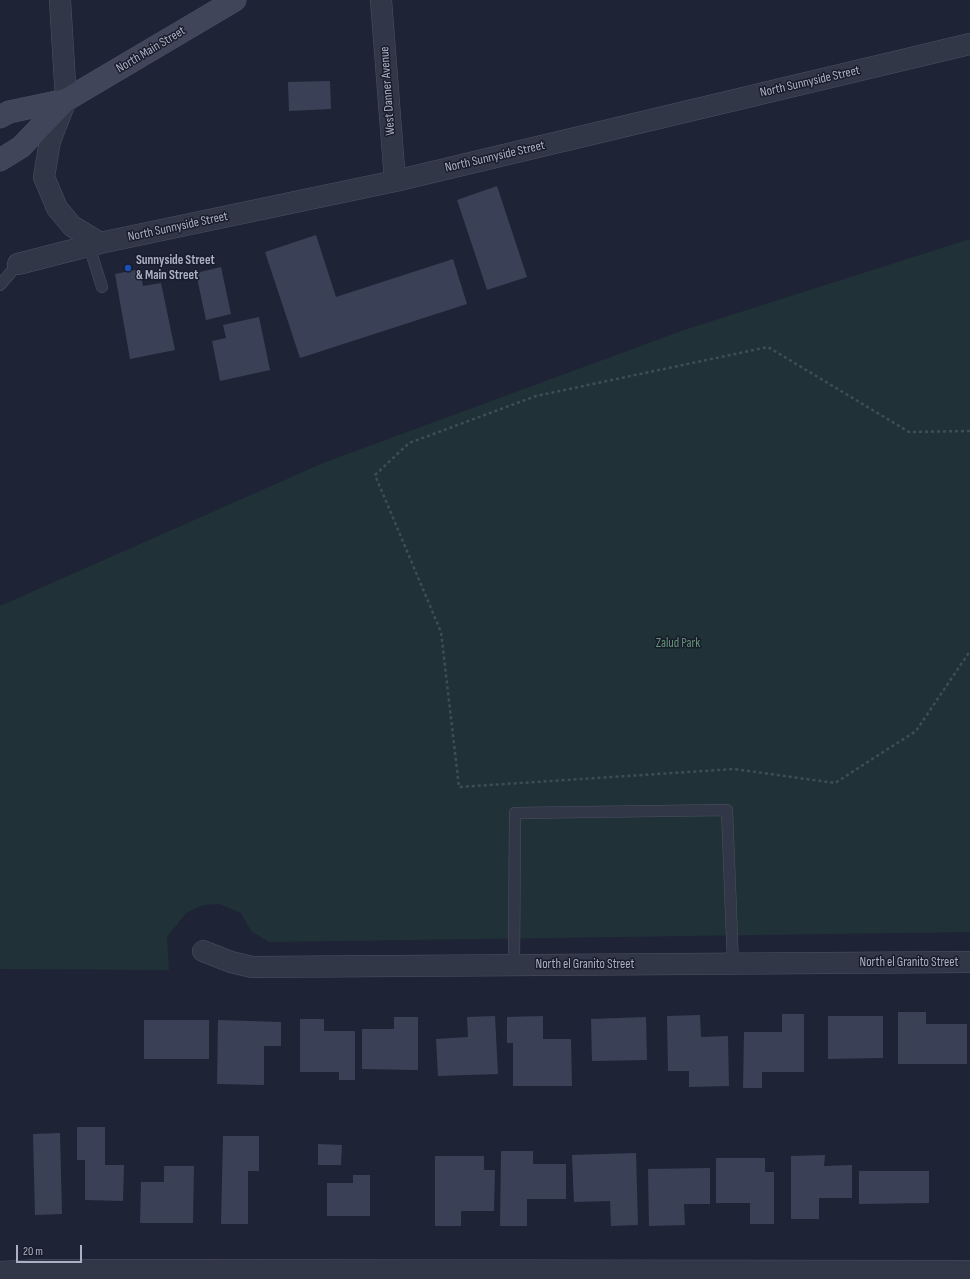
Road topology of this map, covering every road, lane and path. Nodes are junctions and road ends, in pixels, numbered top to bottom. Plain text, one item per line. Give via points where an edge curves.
1 (60, 0) edge
2 (235, 0) edge
3 (381, 0) edge
4 (970, 44) edge
5 (66, 100) junction
6 (0, 117) edge
7 (0, 160) edge
8 (395, 181) junction
9 (95, 245) junction
10 (18, 264) joint
11 (0, 284) edge
12 (102, 288) dead end
13 (970, 431) edge
14 (970, 651) edge
15 (203, 951) dead end
16 (970, 962) edge
17 (733, 964) junction
18 (514, 966) junction
19 (970, 1271) edge
20 (0, 1272) edge

1 - 5 street
2 - 5 main road, North Main Street
3 - 8 street, West Danner Avenue
4 - 8 street, North Sunnyside Street
5 - 6 main road, North Main Street via 9,112
5 - 7 main road, North Main Street via 21,147
5 - 9 street via 50,141 44,177 57,208 72,226
8 - 9 street, North Sunnyside Street
9 - 10 street, North Sunnyside Street
9 - 12 lane
10 - 11 lane
13 - 14 path via 909,432 768,347 536,396 409,443 375,475 441,632 459,787 734,769 835,784 916,731
15 - 18 street, North el Granito Street via 252,968
16 - 17 street, North el Granito Street
17 - 18 street, North el Granito Street
17 - 18 lane via 727,810 515,813
19 - 20 street

